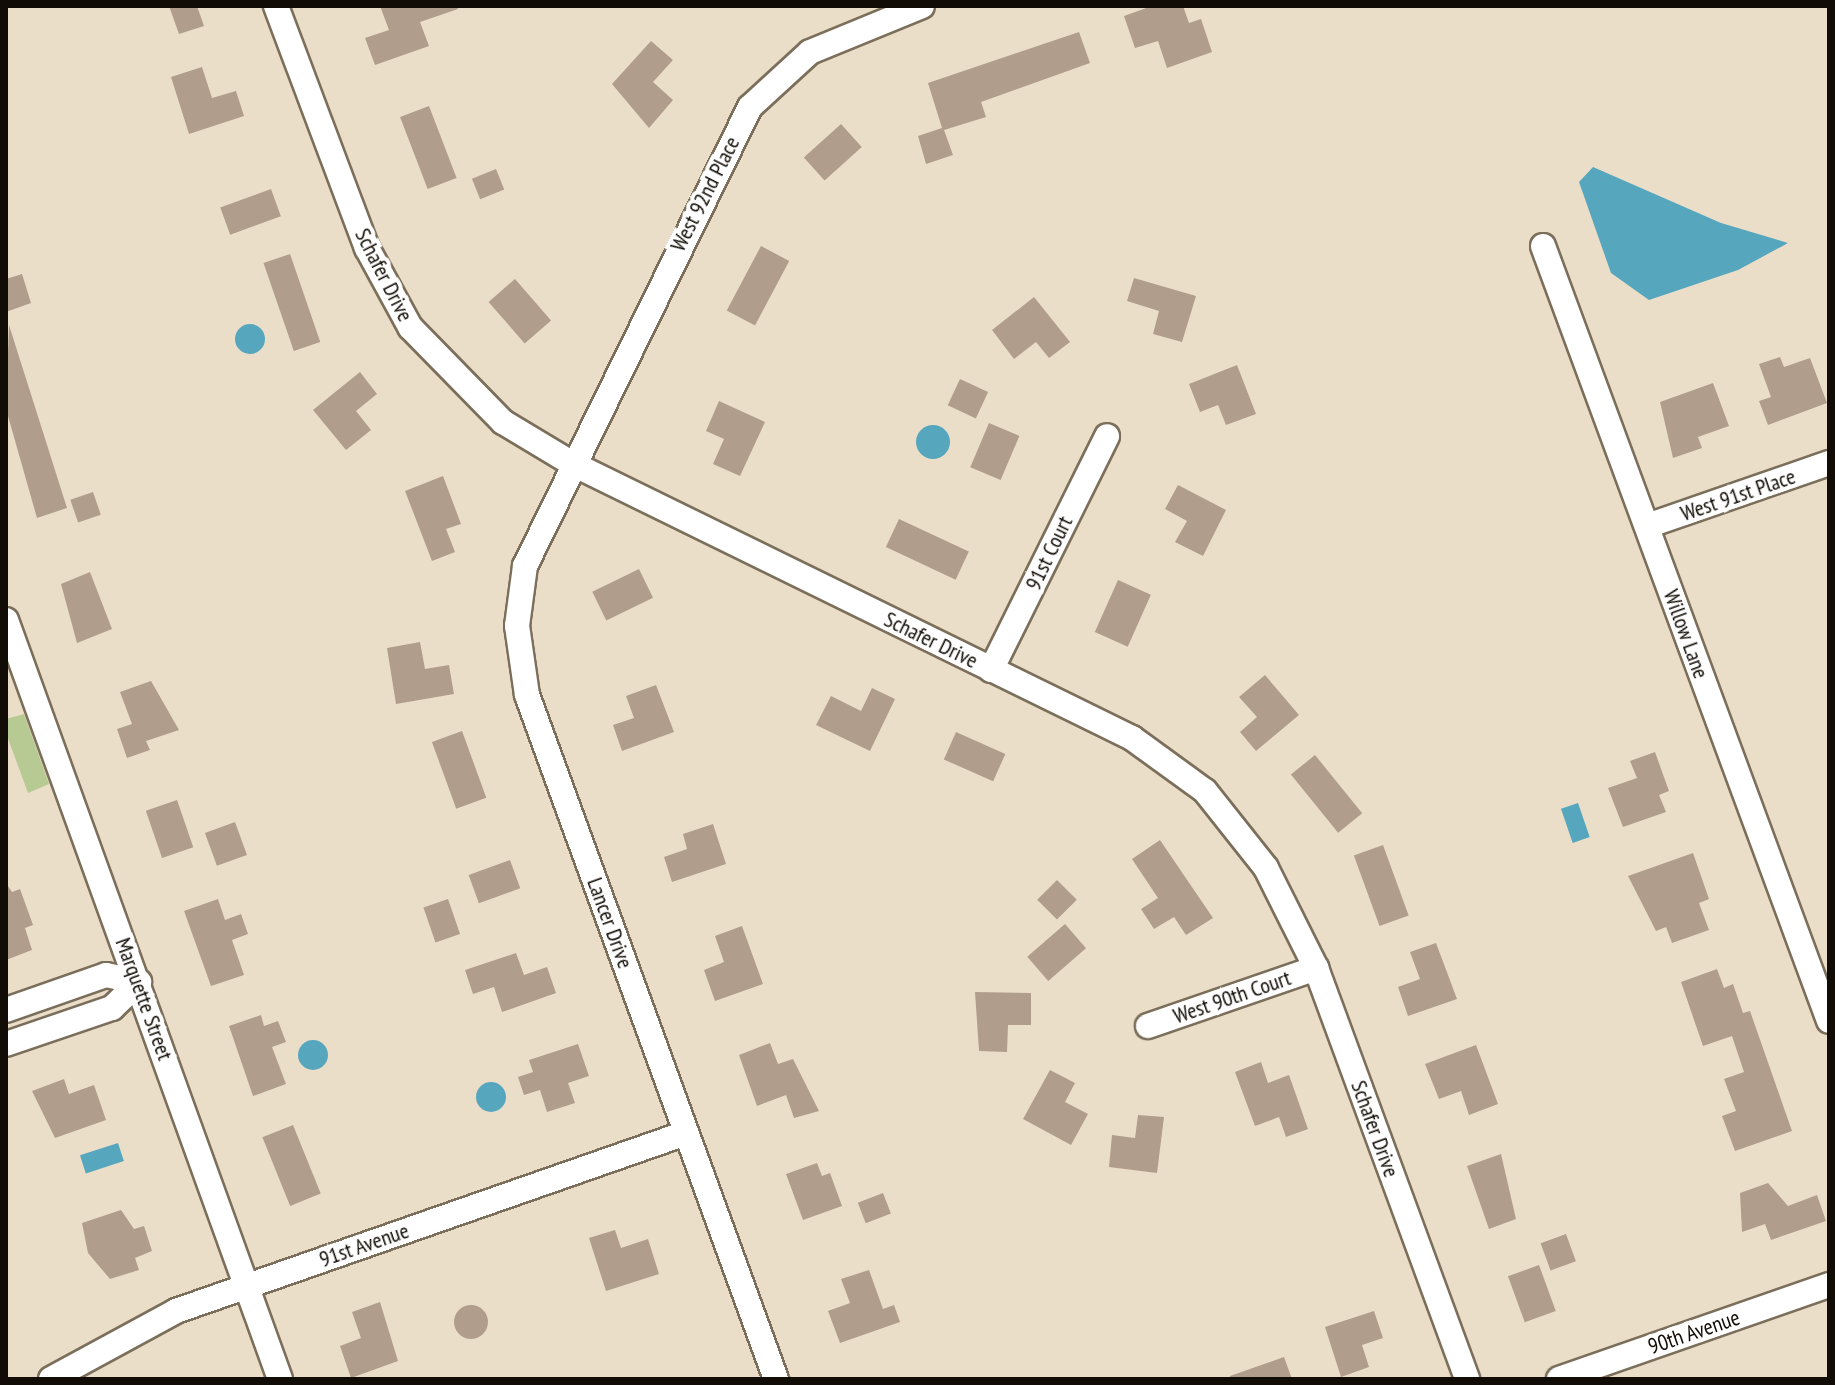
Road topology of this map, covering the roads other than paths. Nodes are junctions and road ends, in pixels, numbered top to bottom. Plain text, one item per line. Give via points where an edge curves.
1 (276, 6) edge
2 (922, 6) edge
3 (1543, 246) dead end
4 (1107, 436) dead end
5 (1829, 463) edge
6 (573, 464) junction
7 (1647, 526) junction
8 (6, 620) edge
9 (991, 670) junction
10 (1316, 968) junction
11 (139, 982) junction
12 (6, 1010) edge
13 (1829, 1021) edge
14 (1148, 1026) dead end
15 (6, 1044) edge
16 (686, 1133) junction
17 (246, 1285) junction
18 (1829, 1285) edge
19 (51, 1379) edge
20 (280, 1379) edge
21 (776, 1379) edge
22 (1467, 1379) edge
23 (1559, 1379) edge

1 - 6 street, Schafer Drive via 367,248 410,327 503,422
2 - 6 street, West 92nd Place via 819,46 750,107
3 - 7 street, Willow Lane
4 - 9 street, 91st Court
5 - 7 street, West 91st Place
6 - 9 street, Schafer Drive
6 - 16 street, Lancer Drive via 525,566 517,626 527,695
7 - 13 street, Willow Lane
8 - 11 street, Marquette Street
9 - 10 street, Schafer Drive via 1132,738 1205,791 1266,868
10 - 14 street, West 90th Court
10 - 22 street, Schafer Drive
11 - 12 street via 106,975
11 - 15 street via 112,1008
11 - 17 street, Marquette Street
16 - 17 street, 91st Avenue
16 - 21 street, Lancer Drive
17 - 19 street, 91st Avenue via 101,1346
17 - 20 street, Marquette Street
18 - 23 street, 90th Avenue

